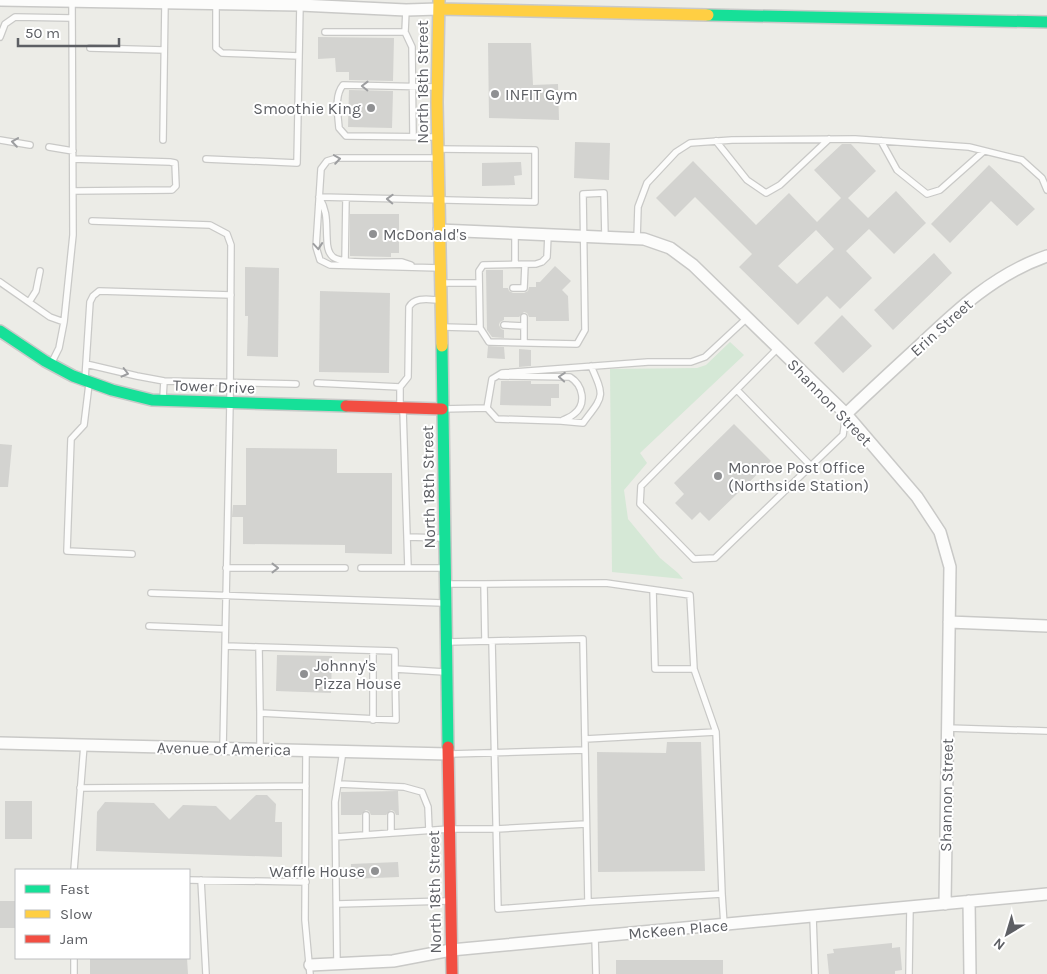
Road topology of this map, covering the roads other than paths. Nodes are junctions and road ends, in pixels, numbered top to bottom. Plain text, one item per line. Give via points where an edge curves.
1 (0, 0) edge
2 (72, 2) junction
3 (165, 3) junction
4 (216, 4) junction
5 (300, 5) junction
6 (439, 5) edge
7 (485, 5) edge
8 (406, 10) junction
9 (72, 18) junction
10 (1047, 22) edge
11 (325, 32) dead end
12 (404, 32) junction
13 (0, 37) edge
14 (90, 48) dead end
15 (164, 50) junction
16 (299, 56) junction
17 (413, 87) junction
18 (437, 87) junction
19 (414, 136) junction
20 (438, 136) junction
21 (829, 139) junction
22 (0, 140) edge
23 (163, 140) dead end
24 (716, 141) junction
25 (881, 141) junction
26 (30, 144) dead end
27 (49, 147) dead end
28 (984, 150) junction
29 (73, 151) junction
30 (438, 154) junction
31 (73, 159) junction
32 (206, 159) dead end
33 (1047, 190) edge
34 (73, 191) junction
35 (319, 197) junction
36 (346, 198) junction
37 (439, 201) junction
38 (92, 221) dead end
39 (439, 230) junction
40 (515, 234) junction
41 (548, 235) junction
42 (583, 236) junction
43 (605, 237) junction
44 (637, 239) junction
45 (1047, 256) edge
46 (345, 263) junction
47 (514, 264) junction
48 (525, 264) junction
49 (440, 268) junction
50 (40, 270) dead end
51 (0, 282) edge
52 (440, 283) junction
53 (479, 286) junction
54 (513, 288) dead end
55 (486, 289) dead end
56 (231, 295) junction
57 (441, 300) junction
58 (30, 302) junction
59 (479, 308) junction
60 (486, 308) dead end
61 (524, 317) dead end
62 (747, 318) junction
63 (64, 322) junction
64 (487, 325) dead end
65 (504, 325) dead end
66 (480, 326) junction
67 (524, 326) junction
68 (443, 328) junction
69 (0, 331) edge
70 (524, 343) junction
71 (778, 348) junction
72 (51, 364) junction
73 (86, 364) junction
74 (591, 366) junction
75 (495, 377) junction
76 (87, 381) junction
77 (164, 381) junction
78 (230, 383) junction
79 (317, 383) dead end
80 (296, 384) dead end
81 (400, 387) junction
82 (736, 390) junction
83 (163, 401) junction
84 (230, 403) junction
85 (401, 408) junction
86 (486, 408) junction
87 (442, 409) junction
88 (846, 414) junction
89 (562, 421) junction
90 (810, 466) junction
91 (407, 537) junction
92 (445, 538) junction
93 (132, 554) dead end
94 (226, 568) junction
95 (345, 568) dead end
96 (361, 568) dead end
97 (408, 568) junction
98 (445, 568) junction
99 (445, 584) junction
100 (484, 584) junction
101 (653, 590) junction
102 (152, 593) dead end
103 (226, 594) junction
104 (445, 603) junction
105 (949, 622) junction
106 (149, 626) dead end
107 (1047, 626) edge
108 (226, 628) junction
109 (485, 641) junction
110 (492, 641) junction
111 (446, 642) junction
112 (225, 646) junction
113 (258, 648) junction
114 (372, 651) junction
115 (395, 669) junction
116 (694, 669) junction
117 (447, 672) junction
118 (260, 713) junction
119 (373, 720) junction
120 (947, 728) junction
121 (1047, 731) edge
122 (716, 732) junction
123 (585, 739) junction
124 (0, 743) edge
125 (84, 745) junction
126 (223, 748) junction
127 (260, 749) junction
128 (306, 750) junction
129 (585, 750) junction
130 (343, 751) junction
131 (495, 753) junction
132 (448, 754) junction
133 (338, 784) junction
134 (306, 786) junction
135 (80, 788) junction
136 (366, 815) dead end
137 (391, 815) dead end
138 (586, 824) junction
139 (449, 829) junction
140 (496, 829) junction
141 (429, 830) junction
142 (391, 833) junction
143 (366, 834) junction
144 (336, 837) junction
145 (74, 869) edge
146 (190, 880) edge
147 (201, 880) junction
148 (306, 882) junction
149 (722, 894) junction
150 (1047, 894) edge
151 (450, 901) junction
152 (588, 902) junction
153 (969, 902) junction
154 (337, 904) junction
155 (945, 904) junction
156 (910, 907) junction
157 (813, 917) junction
158 (724, 925) junction
159 (595, 937) junction
160 (451, 950) junction
161 (74, 959) edge
162 (337, 964) junction
163 (310, 970) edge
164 (74, 974) edge
165 (206, 974) edge
166 (452, 974) edge
167 (596, 974) edge
168 (815, 974) edge
169 (909, 974) edge
170 (970, 974) edge

1 - 2 street
2 - 3 street
2 - 9 lane
3 - 4 street
3 - 15 lane
4 - 5 street
4 - 16 lane via 216,48 219,52
5 - 8 street
5 - 16 lane
6 - 7 street
6 - 8 street
6 - 18 street, North 18th Street
7 - 10 street
8 - 12 lane
9 - 13 lane via 15,17 5,24
9 - 29 lane
11 - 12 lane
12 - 17 lane via 412,47
14 - 15 lane
15 - 23 lane
16 - 32 lane via 297,163
17 - 18 lane
17 - 19 lane
17 -> 19 lane via 343,85 338,96 339,128 346,136
18 - 20 street, North 18th Street
19 - 20 lane
20 - 30 street, North 18th Street
21 - 24 lane
21 - 24 lane via 780,185 766,193 746,180
21 - 25 lane
26 -> 22 lane
24 - 44 lane via 690,143 676,152 647,183 638,207
25 - 28 lane
25 - 28 lane via 897,170 927,194 940,190
27 - 29 lane
28 - 33 lane via 1022,160 1042,178
29 - 31 lane
35 -> 30 lane via 321,169 332,159
30 - 37 street, North 18th Street
30 - 37 lane via 536,150 535,202
31 - 34 lane
31 - 34 lane via 175,163 176,186 172,190
34 - 63 lane via 73,235
35 - 36 lane
35 - 46 lane via 326,209 329,251 333,258
35 -> 46 lane via 316,247 320,260 330,265
37 -> 36 lane
36 - 46 lane
37 - 39 street, North 18th Street
38 - 56 lane via 210,225 227,234 231,245
39 - 40 street, Shannon Street
39 - 49 street, North 18th Street
40 - 41 street, Shannon Street
40 - 47 lane
41 - 42 street, Shannon Street
41 - 48 lane via 547,258 536,264
42 - 43 street, Shannon Street
42 - 43 lane via 583,194 604,193
42 - 70 lane via 585,330 578,344
43 - 44 street, Shannon Street
44 - 62 street, Shannon Street via 670,248 693,265
45 - 88 street, Erin Street via 996,280 964,303
46 - 49 lane
47 - 48 lane
47 - 53 lane via 483,264 479,271
48 - 54 lane via 524,288
49 - 52 street, North 18th Street
50 - 58 lane
51 - 58 lane
52 - 53 lane
52 - 57 street, North 18th Street
53 - 55 lane
53 - 59 lane
56 - 73 lane via 99,291 90,302
56 - 78 lane
57 - 68 street, North 18th Street
57 - 81 lane via 412,302 408,377
58 - 63 lane via 50,317
59 - 60 lane
59 - 66 lane
61 - 67 lane
62 - 71 street, Shannon Street
62 - 74 lane via 705,357 691,362
63 - 72 lane via 59,348
64 - 66 lane
65 - 67 lane
66 - 68 lane
66 - 70 lane via 488,342
67 - 70 lane
68 - 87 street, North 18th Street
69 - 72 street, Tower Drive
71 - 82 lane
71 - 88 street, Shannon Street
72 - 76 street, Tower Drive
73 - 76 lane
73 -> 77 lane
74 - 75 lane via 502,373
74 - 89 lane via 601,390 599,402 583,423
75 - 86 lane via 492,378
89 -> 75 lane via 578,410 582,398 577,381 570,377
76 - 83 street, Tower Drive via 126,394
76 - 93 lane via 84,425 71,439 67,551
77 - 78 lane
77 - 83 lane
78 - 80 lane
78 - 84 lane
79 - 81 lane
81 - 85 lane
82 - 90 lane
82 - 90 lane via 641,486 640,504 660,525 694,559 715,558
83 - 84 street, Tower Drive
84 - 85 street, Tower Drive
84 - 94 lane
85 - 87 street, Tower Drive
85 - 91 lane
86 - 87 lane
86 - 89 lane via 496,419
87 - 92 street, North 18th Street
88 - 90 lane via 843,435
88 - 105 street, Shannon Street via 917,497 940,532 950,567
91 - 92 lane
91 - 97 lane
92 - 98 street, North 18th Street
94 -> 95 lane
94 - 103 lane
96 - 97 lane
97 - 98 lane
98 - 99 street, North 18th Street
99 - 100 lane
99 - 104 street, North 18th Street
100 - 101 lane via 606,583
100 - 109 lane
101 - 116 lane via 690,595
101 - 116 lane via 655,669
102 - 103 lane
103 - 104 lane
103 - 108 lane
104 - 111 street, North 18th Street
105 - 107 street
105 - 120 street, Shannon Street
106 - 108 lane
108 - 112 lane
109 - 110 lane
109 - 111 lane
110 - 123 lane via 583,639
110 - 131 lane
111 - 117 street, North 18th Street
112 - 113 lane
112 - 126 lane
113 - 114 lane
113 - 118 lane
114 - 115 lane via 395,651
114 - 119 lane
115 - 117 lane
115 - 119 lane via 396,720
116 - 122 lane
117 - 132 street, North 18th Street
118 - 119 lane
118 - 127 lane
120 - 121 lane
120 - 155 street, Shannon Street
122 - 123 lane
122 - 149 lane
123 - 129 lane
124 - 125 street, Avenue of America
125 - 126 street, Avenue of America
125 - 135 lane
126 - 127 street, Avenue of America
127 - 128 street, Avenue of America
128 - 130 street, Avenue of America
128 - 134 lane
129 - 131 lane
129 - 138 lane
130 - 132 street, Avenue of America
130 - 133 lane
131 - 132 lane
131 - 140 lane
132 - 139 street, North 18th Street
133 - 141 lane via 364,789 404,787 422,792 428,807
133 - 144 lane
134 - 135 lane
134 - 148 lane
135 - 145 lane
136 - 143 lane
137 - 142 lane
138 - 140 lane
138 - 152 lane
139 - 140 lane
139 - 141 lane
139 - 151 street, North 18th Street
140 - 152 lane via 498,909
141 - 142 lane
142 - 143 lane
143 - 144 lane
144 - 154 lane
146 - 147 lane
147 - 148 lane
147 - 165 lane
148 - 163 lane via 305,920
149 - 152 lane
149 - 158 lane
150 - 153 street, McKeen Place
151 - 154 lane
151 - 160 street, North 18th Street
153 - 155 street, McKeen Place
153 - 170 street
154 - 162 lane
155 - 156 street, McKeen Place
156 - 157 street, McKeen Place
156 - 169 lane
157 - 158 street, McKeen Place
157 - 168 lane
158 - 159 street, McKeen Place
159 - 160 street, McKeen Place
159 - 167 lane
160 - 162 street, McKeen Place via 393,961
160 - 166 street, North 18th Street
161 - 164 lane
162 - 163 street, McKeen Place

